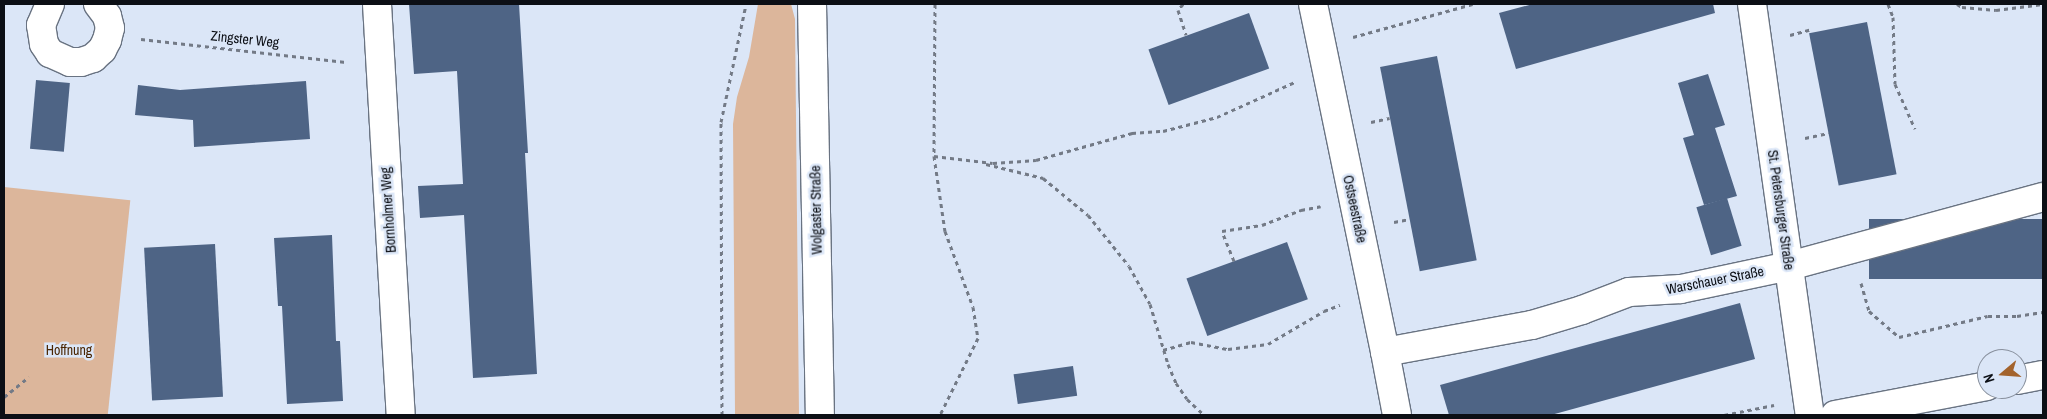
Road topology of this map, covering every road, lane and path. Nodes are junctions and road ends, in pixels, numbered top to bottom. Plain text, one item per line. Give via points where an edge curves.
1 (50, 4) edge
2 (98, 4) edge
3 (377, 4) edge
4 (746, 4) edge
5 (812, 4) edge
6 (935, 4) edge
7 (1183, 4) edge
8 (1312, 4) edge
9 (1473, 4) edge
10 (1752, 4) edge
11 (1888, 4) edge
12 (1956, 4) edge
13 (2043, 4) edge
14 (1186, 35) dead end
15 (108, 36) junction
16 (1321, 46) junction
17 (379, 66) junction
18 (1326, 75) junction
19 (1915, 129) dead end
20 (934, 156) junction
21 (962, 159) junction
22 (2043, 197) edge
23 (1353, 201) junction
24 (1858, 247) junction
25 (1234, 261) dead end
26 (1789, 266) junction
27 (1348, 302) dead end
28 (2043, 313) edge
29 (1163, 350) junction
30 (1386, 352) junction
31 (2043, 375) edge
32 (29, 376) dead end
33 (2027, 378) edge
34 (1977, 388) edge
35 (4, 397) edge
36 (401, 415) edge
37 (722, 415) edge
38 (820, 415) edge
39 (940, 415) edge
40 (1204, 415) edge
41 (1396, 415) edge
42 (1810, 415) edge
43 (1835, 415) edge

1 - 15 street via 41,22 41,33 50,53 59,59 81,62 93,58 102,50
2 - 15 street via 107,16
3 - 17 street, Bornholmer Weg
4 - 37 path via 721,122
5 - 38 street, Wolgaster Straße
6 - 20 path
7 - 14 path via 1178,10
8 - 16 street, Ostseestraße
9 - 16 path
10 - 26 street, St. Petersburger Straße
11 - 19 path via 1893,17 1895,84
12 - 13 path via 1996,10
15 - 17 path, Zingster Weg
16 - 18 street, Ostseestraße
17 - 36 street, Bornholmer Weg
18 - 21 path via 1297,82 1217,117 1186,126 1132,133 1036,160 1003,163
18 - 23 street, Ostseestraße
20 - 21 path
20 - 39 path via 945,231 973,307 978,338
21 - 29 path via 1043,178 1088,215 1129,266 1150,304
22 - 24 street, Warschauer Straße
23 - 25 path via 1301,210 1262,225 1222,231
23 - 30 street, Ostseestraße
24 - 26 street, Warschauer Straße
24 - 28 path via 1862,288 1869,311 1899,337 1988,316
26 - 30 street, Warschauer Straße via 1681,289 1629,292 1532,325
26 - 42 street, St. Petersburger Straße
27 - 29 path via 1324,311 1268,344 1228,349 1191,342
29 - 40 path via 1186,399
30 - 41 street, Ostseestraße
31 - 33 street
32 - 35 path
34 - 43 street

